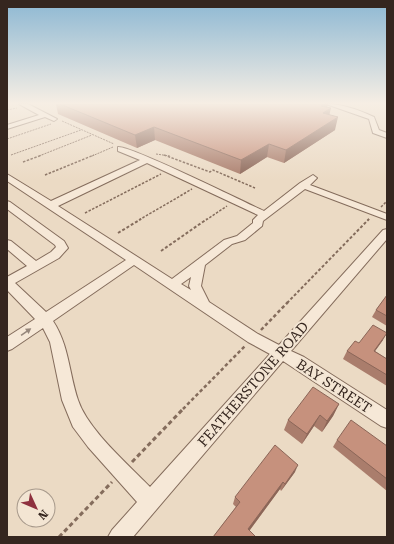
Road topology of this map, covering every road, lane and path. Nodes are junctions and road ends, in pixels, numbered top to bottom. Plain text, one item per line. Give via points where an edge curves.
1 (32, 129) edge
2 (376, 129) edge
3 (81, 130) dead end
4 (93, 135) dead end
5 (387, 136) edge
6 (7, 139) edge
7 (119, 147) joint
8 (11, 155) dead end
9 (149, 158) junction
10 (23, 162) dead end
11 (168, 170) junction
12 (45, 175) dead end
13 (7, 177) edge
14 (313, 178) dead end
15 (200, 184) junction
16 (303, 185) junction
17 (255, 188) dead end
18 (387, 201) edge
19 (232, 203) dead end
20 (7, 204) edge
21 (51, 205) junction
22 (379, 209) dead end
23 (85, 213) dead end
24 (372, 216) dead end
25 (262, 217) junction
26 (387, 217) edge
27 (387, 232) edge
28 (118, 233) dead end
29 (7, 243) edge
30 (160, 251) dead end
31 (134, 260) junction
32 (200, 263) junction
33 (35, 266) junction
34 (7, 283) edge
35 (172, 285) junction
36 (204, 305) junction
37 (44, 319) junction
38 (268, 323) dead end
39 (7, 345) edge
40 (281, 353) junction
41 (237, 354) dead end
42 (387, 420) edge
43 (134, 460) dead end
44 (111, 483) dead end
45 (150, 502) junction
46 (59, 537) edge
47 (119, 537) edge

1 - 6 path
2 - 5 street
3 - 8 path
4 - 10 path
7 - 9 street
7 - 12 path
9 - 11 street
9 - 17 path via 168,155
9 - 21 street
11 - 15 street
11 - 23 path
13 - 21 street, BAY STREET
14 - 16 street
15 - 25 street
15 - 28 path
16 - 25 street
16 - 26 street
18 - 22 path
19 - 30 path
20 - 33 street via 61,244 59,252
21 - 31 street, BAY STREET
24 - 38 path
25 - 32 street via 258,224 240,238 228,242
27 - 40 street, FEATHERSTONE ROAD
29 - 33 street
31 - 35 street, BAY STREET
31 - 37 street
32 - 35 street
32 - 36 street via 196,286
33 - 34 street
34 - 37 street
35 - 36 street, BAY STREET
36 - 40 street, BAY STREET via 253,338
39 -> 37 street
37 - 45 street via 57,342 70,400 79,421
40 - 42 street, BAY STREET via 299,362
40 - 45 street, FEATHERSTONE ROAD
41 - 43 path
44 - 46 path
45 - 47 street, FEATHERSTONE ROAD

